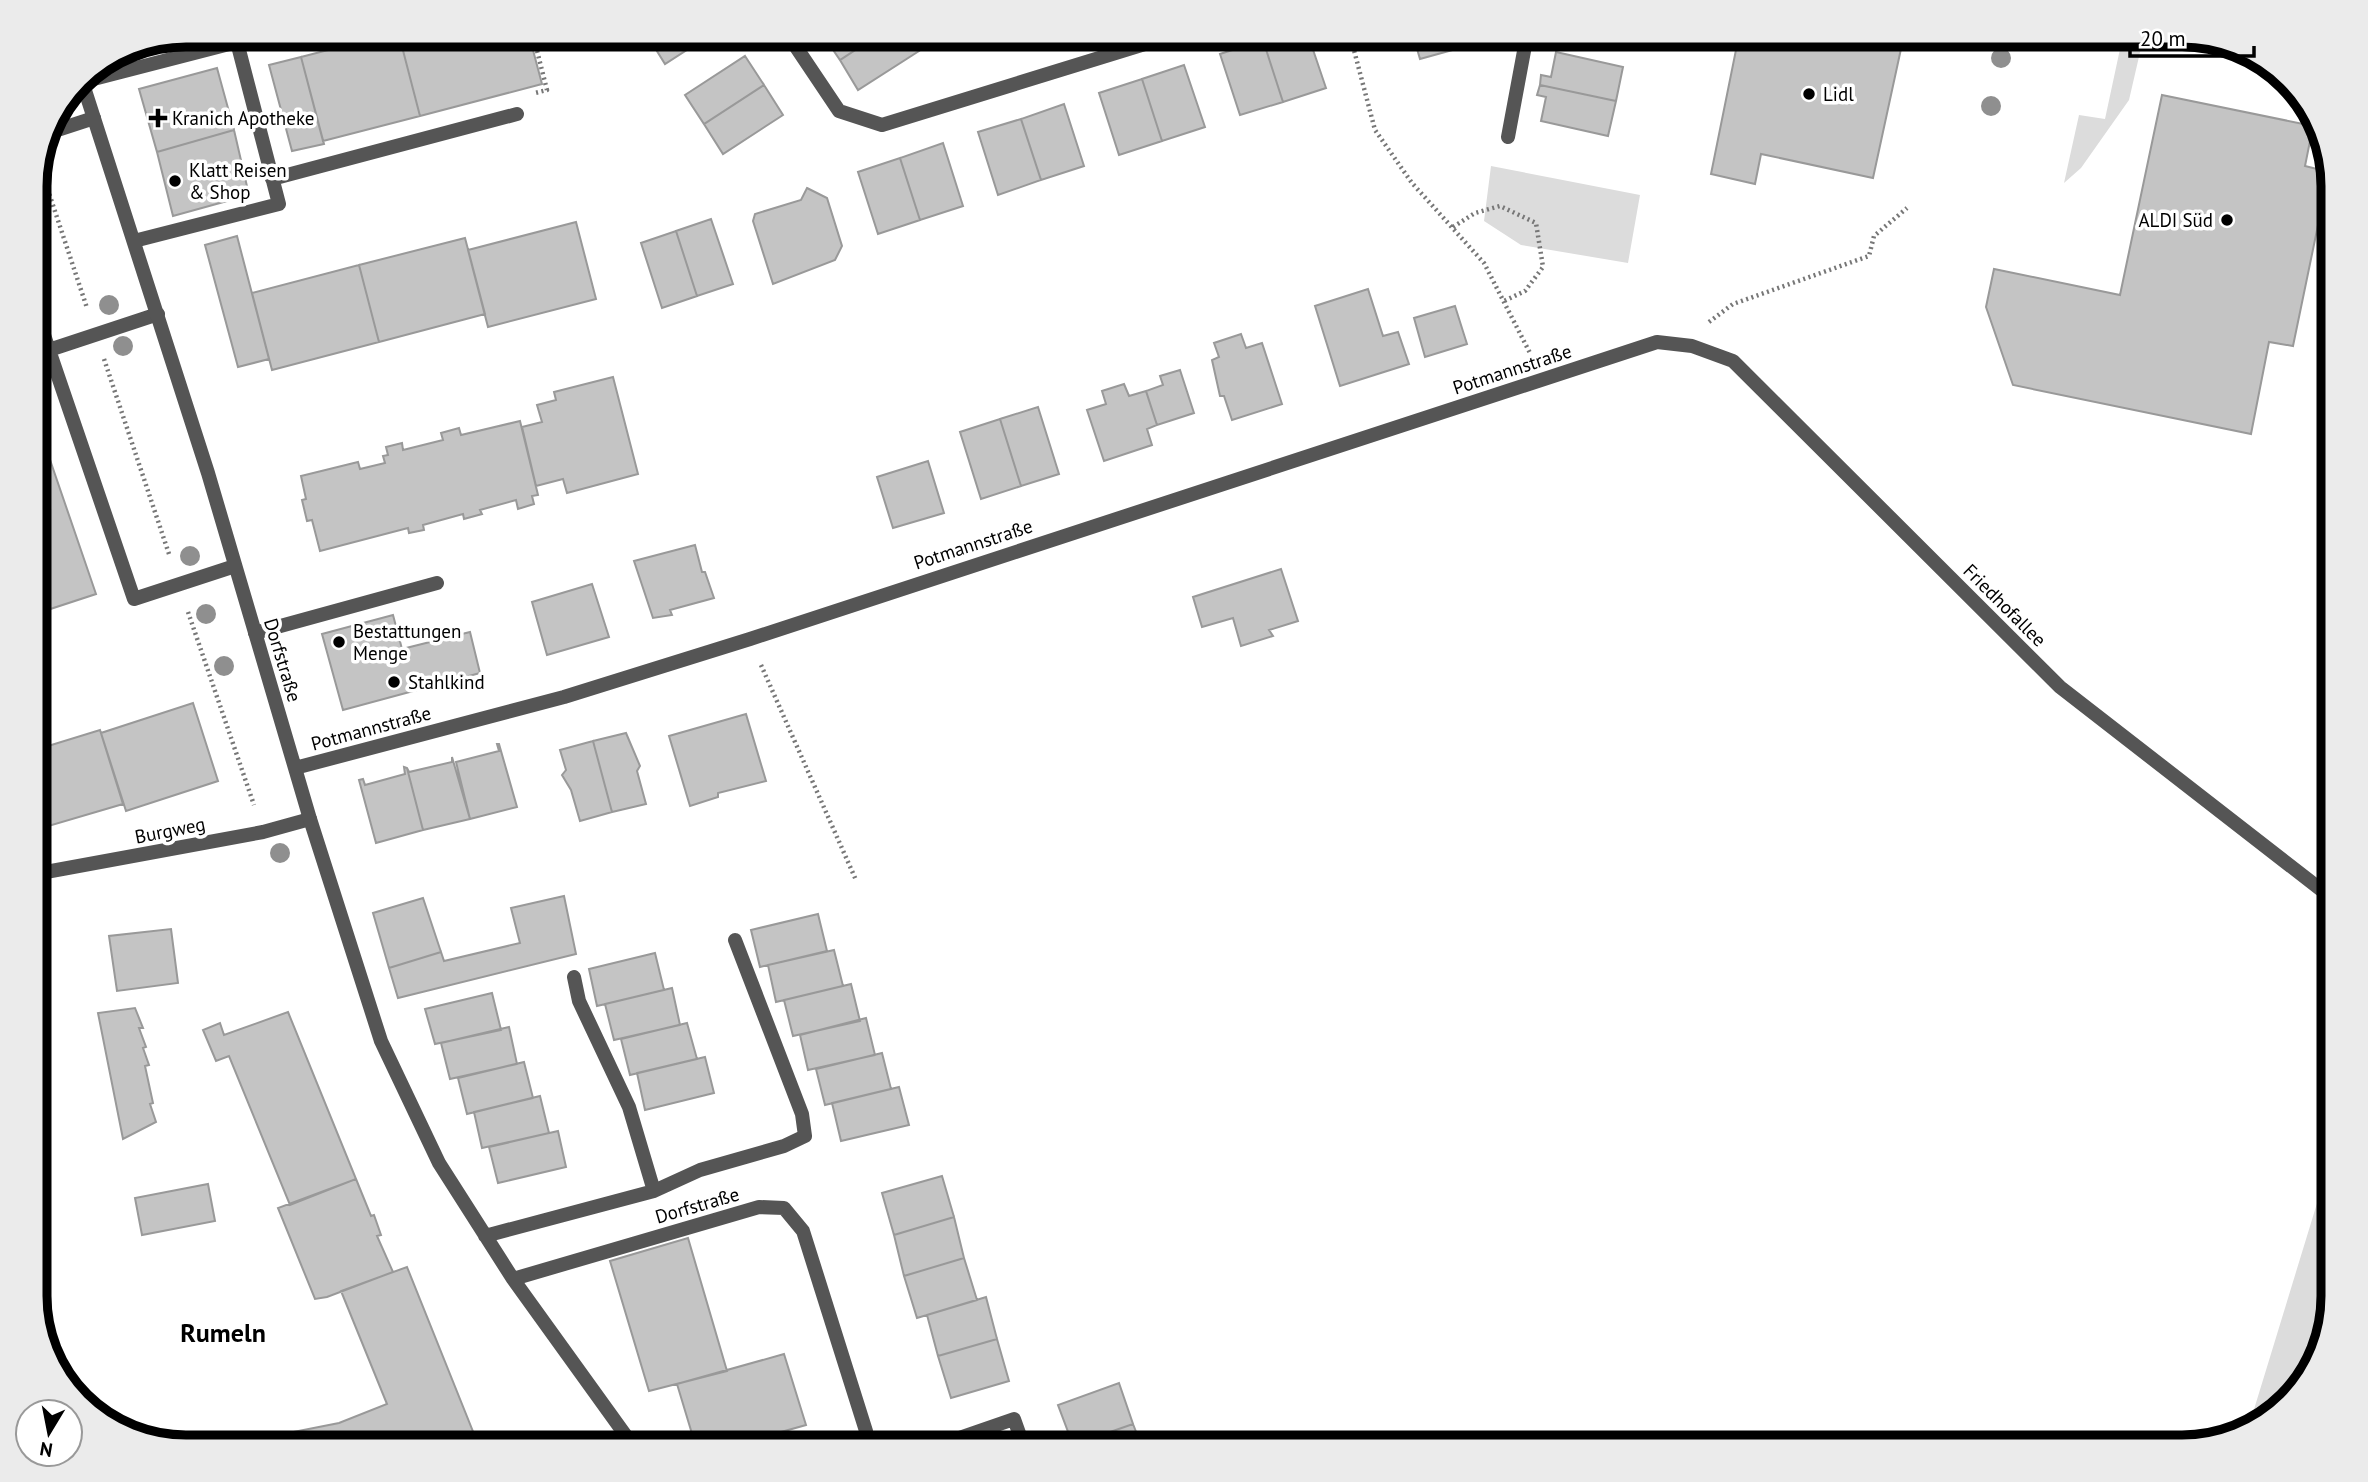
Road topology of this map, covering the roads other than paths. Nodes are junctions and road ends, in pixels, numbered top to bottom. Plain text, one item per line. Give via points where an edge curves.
1 (216, 47) edge
2 (238, 47) edge
3 (796, 47) edge
4 (1135, 47) edge
5 (1525, 47) edge
6 (105, 74) edge
7 (85, 92) edge
8 (517, 114) road end
9 (94, 118) junction
10 (60, 129) edge
11 (1508, 137) dead end
12 (272, 179) junction
13 (134, 241) junction
14 (158, 314) junction
15 (1657, 342) joint
16 (48, 344) edge
17 (50, 350) junction
18 (235, 566) junction
19 (437, 583) dead end
20 (255, 633) junction
21 (295, 768) junction
22 (310, 819) junction
23 (48, 872) edge
24 (2321, 891) edge
25 (735, 940) dead end
26 (574, 977) dead end
27 (654, 1191) junction
28 (485, 1236) junction
29 (513, 1279) junction
30 (866, 1431) dead end
31 (625, 1435) edge
32 (968, 1435) edge
33 (1020, 1435) edge

1 - 6 street
2 - 12 street
3 - 4 street via 839,111 882,125
5 - 11 street
7 - 9 street, Dorfstraße
8 - 12 street
9 - 10 street
9 - 13 street, Dorfstraße
12 - 13 street via 279,204
13 - 14 street, Dorfstraße
14 - 17 street
14 - 18 street, Dorfstraße
15 - 21 street, Potmannstraße via 750,639 564,697
15 - 24 street, Friedhofallee via 1692,346 1733,361 2060,687
16 - 17 street
17 - 18 street via 134,599
18 - 20 street, Dorfstraße
19 - 20 street
20 - 21 street, Dorfstraße
21 - 22 street, Dorfstraße
22 - 23 street, Burgweg
22 - 28 street, Dorfstraße via 381,1041 439,1163
25 - 27 street, Dorfstraße via 802,1114 805,1136 700,1170
26 - 27 street, Dorfstraße via 579,1001 629,1107
27 - 28 street, Dorfstraße
28 - 29 street, Dorfstraße
29 - 30 street, Dorfstraße via 759,1207 784,1208 803,1231
29 - 31 street, Dorfstraße
32 - 33 street via 1014,1419

